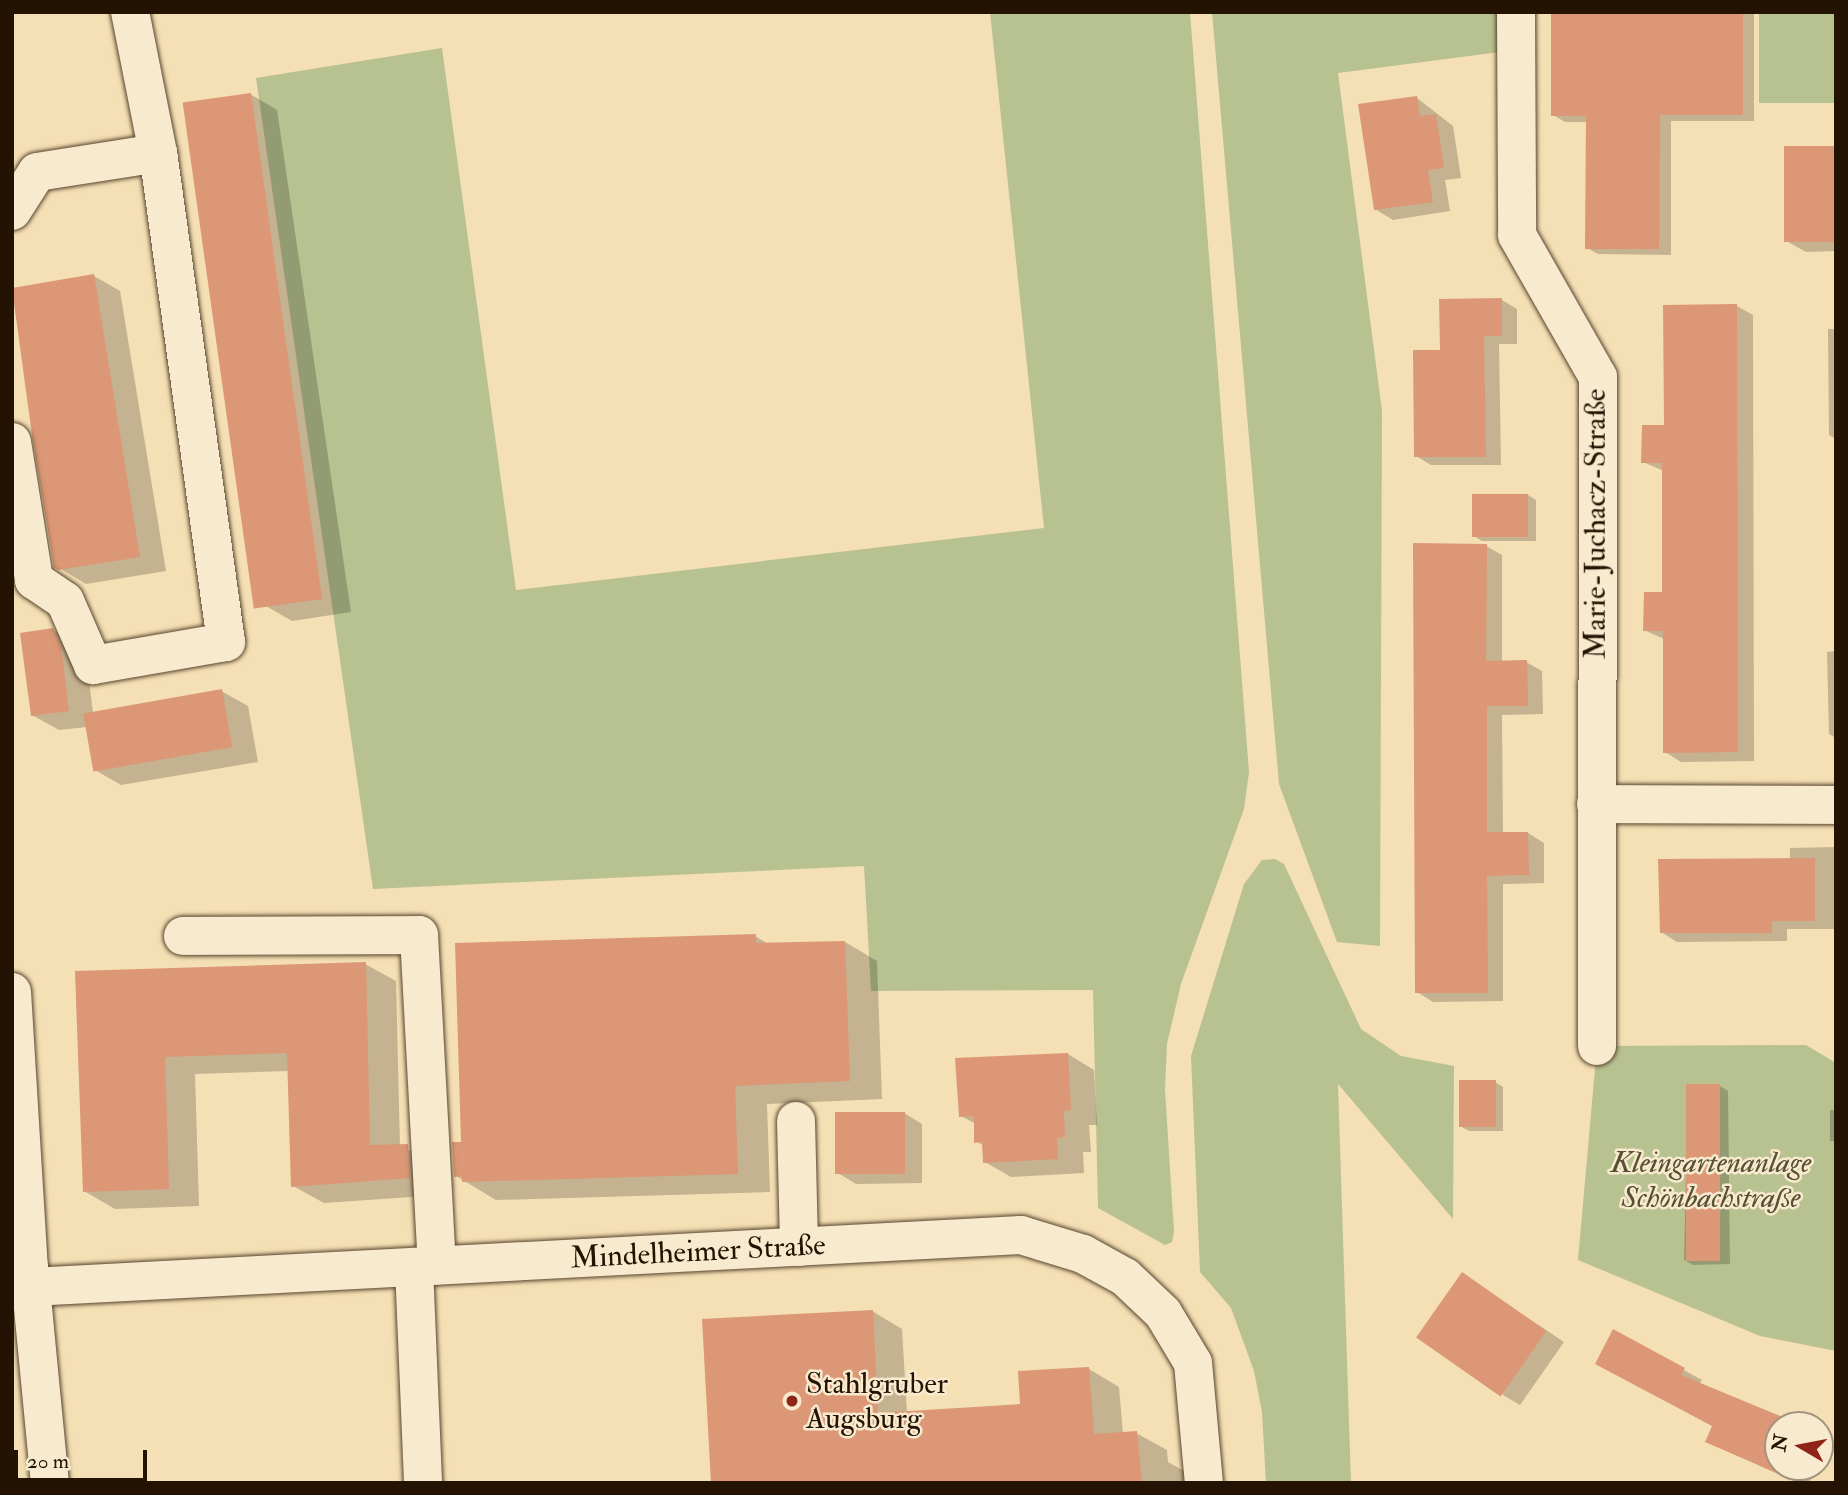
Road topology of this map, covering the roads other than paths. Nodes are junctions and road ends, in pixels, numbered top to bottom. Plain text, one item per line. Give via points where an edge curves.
1 (130, 12) edge
2 (1516, 12) edge
3 (158, 153) junction
4 (12, 211) edge
5 (12, 442) edge
6 (1596, 804) junction
7 (1836, 805) edge
8 (183, 936) dead end
9 (12, 992) edge
10 (1597, 1046) dead end
11 (796, 1121) dead end
12 (799, 1247) junction
13 (24, 1267) edge
14 (426, 1267) junction
15 (50, 1483) edge
16 (423, 1483) edge
17 (1205, 1483) edge

1 - 3 street
2 - 6 street, Marie-Juchacz-Straße via 1517,235 1598,377
3 - 4 street via 37,172
3 - 5 street via 226,642 93,664 65,601 34,580
6 - 7 street
6 - 10 street, Marie-Juchacz-Straße
8 - 14 street via 419,935
9 - 13 street
11 - 12 street
12 - 14 street, Mindelheimer Straße
12 - 17 street, Mindelheimer Straße via 1021,1235 1083,1254 1125,1277 1163,1313 1193,1363
13 - 14 street, Mindelheimer Straße
13 - 15 street
14 - 16 street

